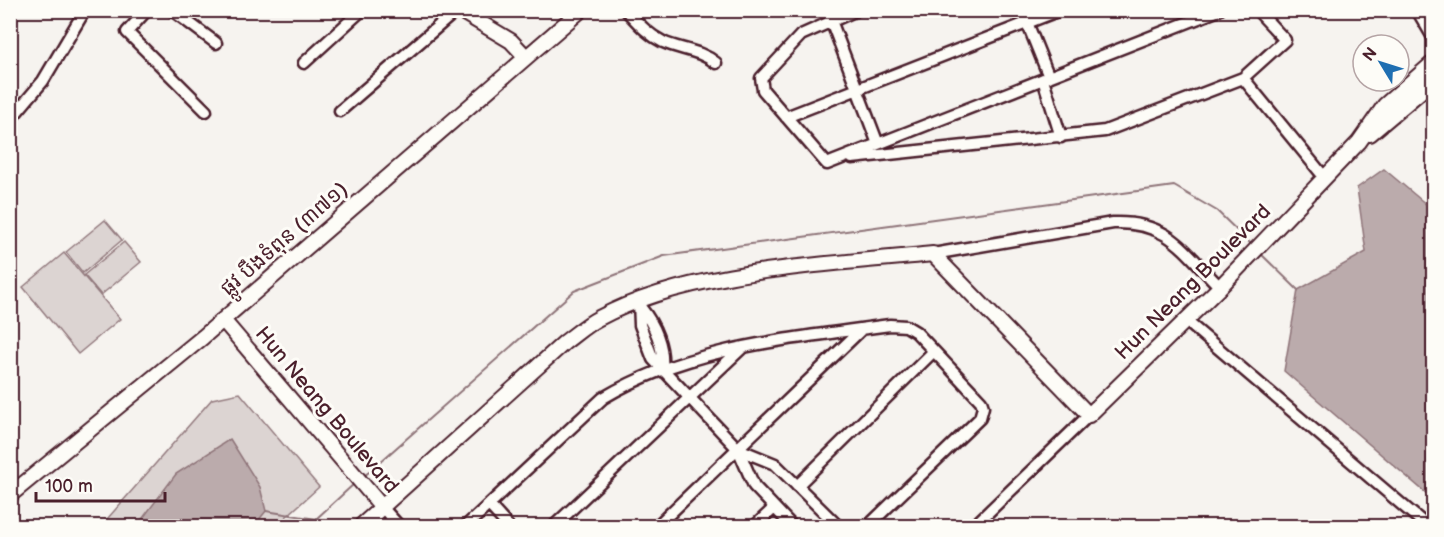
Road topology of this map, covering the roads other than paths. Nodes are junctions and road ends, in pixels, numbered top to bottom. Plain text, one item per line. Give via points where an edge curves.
1 (85, 10) edge
2 (147, 10) edge
3 (172, 10) edge
4 (362, 10) edge
5 (458, 10) edge
6 (581, 10) edge
7 (626, 10) edge
8 (857, 10) edge
9 (1022, 10) edge
10 (1060, 10) edge
11 (1219, 10) edge
12 (1257, 10) edge
13 (1417, 10) edge
14 (829, 15) edge
15 (1028, 23) junction
16 (1434, 39) edge
17 (216, 43) dead end
18 (526, 57) junction
19 (1434, 62) edge
20 (304, 63) dead end
21 (716, 63) dead end
22 (1046, 78) junction
23 (1243, 78) junction
24 (1434, 80) edge
25 (858, 90) junction
26 (206, 111) dead end
27 (340, 111) dead end
28 (786, 117) junction
29 (10, 120) edge
30 (1061, 137) junction
31 (1359, 142) junction
32 (878, 144) junction
33 (840, 159) junction
34 (1325, 178) junction
35 (933, 254) junction
36 (1222, 284) junction
37 (640, 305) junction
38 (223, 320) junction
39 (1185, 320) junction
40 (862, 329) junction
41 (744, 346) junction
42 (934, 351) junction
43 (662, 368) junction
44 (689, 398) junction
45 (1089, 416) junction
46 (738, 449) junction
47 (797, 486) junction
48 (10, 495) edge
49 (489, 505) junction
50 (382, 507) junction
51 (774, 508) junction
52 (467, 525) edge
53 (361, 526) edge
54 (399, 526) edge
55 (508, 526) edge
56 (554, 526) edge
57 (657, 526) edge
58 (755, 526) edge
59 (792, 526) edge
60 (838, 526) edge
61 (868, 526) edge
62 (974, 526) edge
63 (1427, 526) edge

1 - 29 street via 44,81
2 - 26 street via 127,32
3 - 17 street
4 - 20 street
5 - 18 main road via 511,41
5 - 27 street
6 - 18 main road, ផ្លូវ បឹងទំពុន (៣៧១)
7 - 21 street via 645,31 664,42 702,53
8 - 14 street
9 - 15 street
10 - 15 street
11 - 22 street
12 - 23 street via 1285,40
13 - 16 street
14 - 25 street
14 - 28 street via 801,35 763,73 763,90
15 - 22 street
15 - 25 street
18 - 38 main road, ផ្លូវ បឹងទំពុន (៣៧១)
19 - 31 main road, Hun Neang Boulevard via 1385,105
22 - 30 street
22 - 32 street
23 - 30 street via 1105,131
23 - 34 street
24 - 31 main road
25 - 28 street
25 - 32 street
28 - 33 street via 826,164
30 - 33 street
31 - 34 main road, Hun Neang Boulevard
32 - 33 street
34 - 36 main road, Hun Neang Boulevard
35 - 36 street via 1137,222 1157,228
35 - 37 main road via 716,278
35 - 45 main road
36 - 39 main road, Hun Neang Boulevard
37 - 43 street via 651,320 663,354
37 - 50 main road via 598,318 566,342
38 - 48 main road, ផ្លូវ បឹងទំពុន (៣៧១)
38 - 50 main road, Hun Neang Boulevard
39 - 45 main road, Hun Neang Boulevard
39 - 63 street
40 - 41 street
40 - 42 street via 906,326
40 - 46 street
41 - 43 street
41 - 44 street
42 - 47 street
42 - 61 street via 981,401 980,418
43 - 44 street
43 - 49 street via 603,398
44 - 46 street
44 - 56 street
45 - 62 street, Hun Neang Boulevard
46 - 47 street via 775,464
46 - 51 street via 754,486
46 - 57 street
47 - 60 street
49 - 52 street
49 - 55 street
50 - 53 main road
50 - 54 street, Hun Neang Boulevard
51 - 58 street
51 - 59 street

